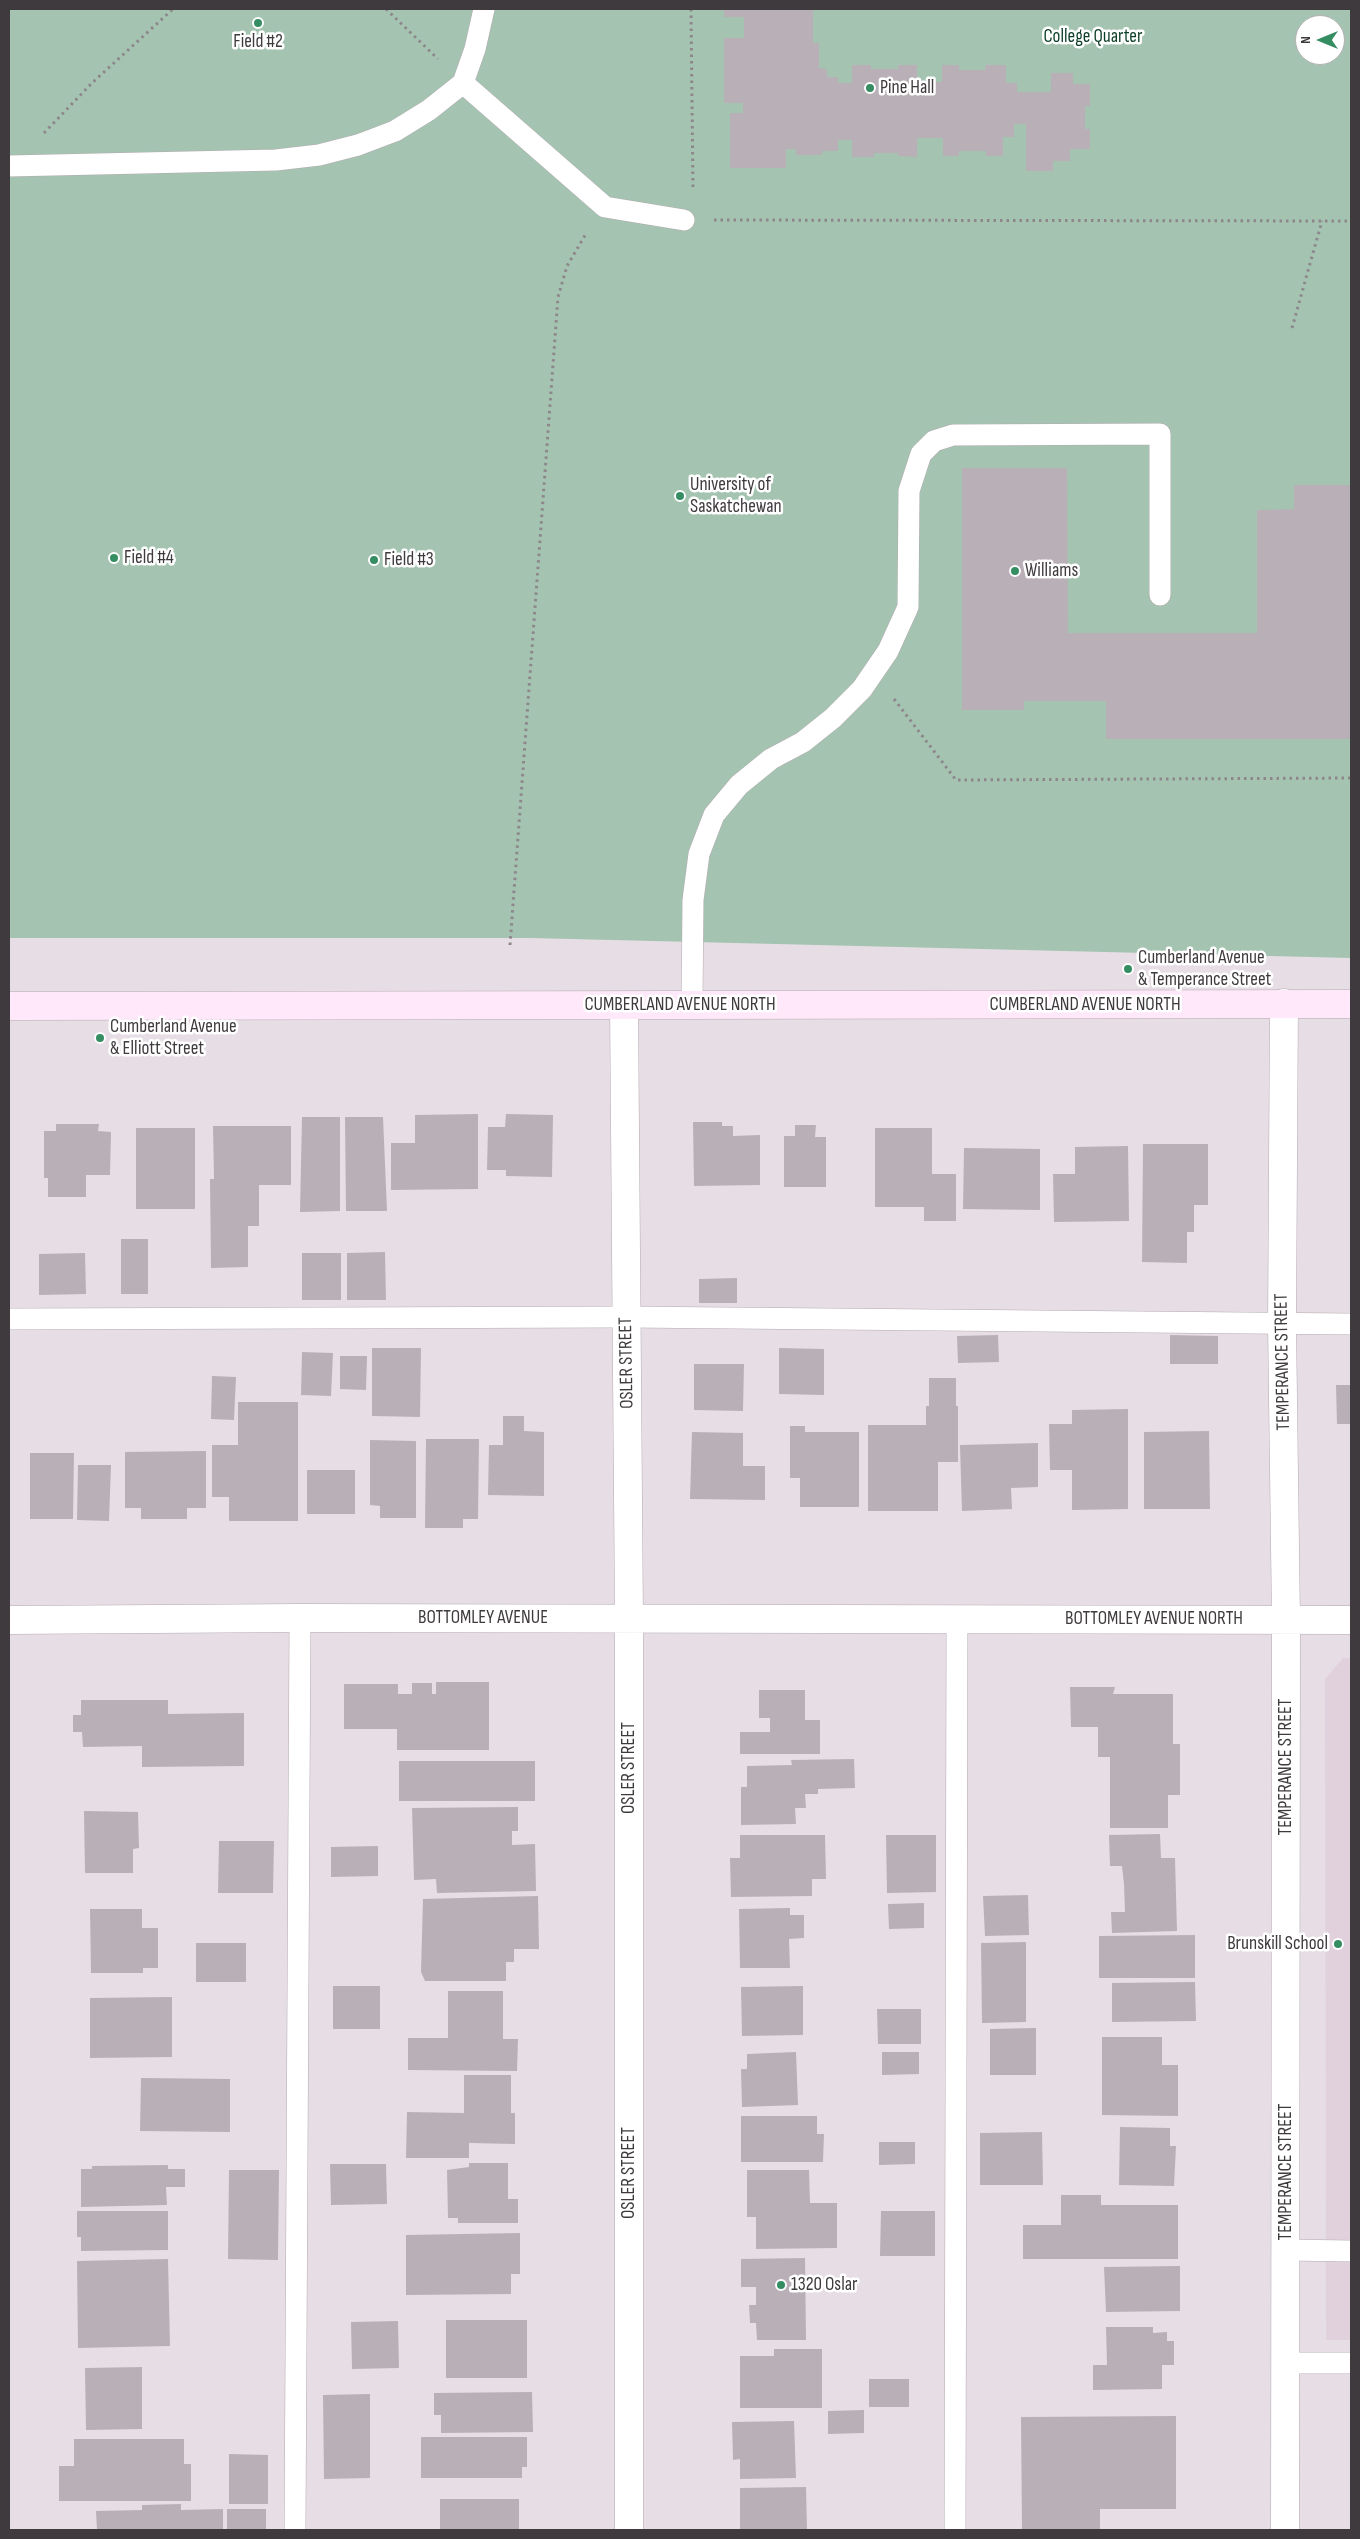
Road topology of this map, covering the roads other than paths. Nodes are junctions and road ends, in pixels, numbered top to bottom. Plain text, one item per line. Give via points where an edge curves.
1 (484, 9) edge
2 (463, 83) junction
3 (11, 166) edge
4 (689, 220) road end
5 (1160, 595) dead end
6 (1284, 1003) junction
7 (1351, 1004) edge
8 (692, 1005) junction
9 (9, 1006) edge
10 (624, 1006) junction
11 (626, 1317) junction
12 (9, 1319) edge
13 (1282, 1324) junction
14 (1351, 1324) edge
15 (300, 1618) junction
16 (630, 1618) junction
17 (957, 1619) junction
18 (9, 1620) edge
19 (1286, 1620) junction
20 (1351, 1620) edge
21 (1286, 2250) junction
22 (1351, 2251) edge
23 (1285, 2363) junction
24 (1351, 2363) edge
25 (295, 2530) edge
26 (629, 2530) edge
27 (956, 2530) edge
28 (1286, 2530) edge

1 - 2 lane
2 - 3 lane via 395,131 319,155 276,160
2 - 4 lane via 605,207
5 - 8 lane via 1160,434 952,435 934,441 920,454 913,471 909,491 908,607 888,651 862,689 833,718 739,785 714,815 699,854 693,900
6 - 7 main road, CUMBERLAND AVENUE NORTH
6 - 8 main road, CUMBERLAND AVENUE NORTH
6 - 13 street, TEMPERANCE STREET
8 - 10 main road, CUMBERLAND AVENUE NORTH
9 - 10 main road, CUMBERLAND AVENUE NORTH
10 - 11 street, OSLER STREET
11 - 12 lane
11 - 13 lane
11 - 16 street, OSLER STREET
13 - 14 lane
13 - 19 street, TEMPERANCE STREET
15 - 16 street, BOTTOMLEY AVENUE
15 - 18 street, BOTTOMLEY AVENUE
15 - 25 lane
16 - 17 street, BOTTOMLEY AVENUE
16 - 26 street, OSLER STREET
17 - 19 street, BOTTOMLEY AVENUE NORTH
17 - 27 lane
19 - 20 street, BOTTOMLEY AVENUE NORTH
19 - 21 street, TEMPERANCE STREET
21 - 22 lane
21 - 23 street, TEMPERANCE STREET
23 - 24 lane
23 - 28 street, TEMPERANCE STREET

